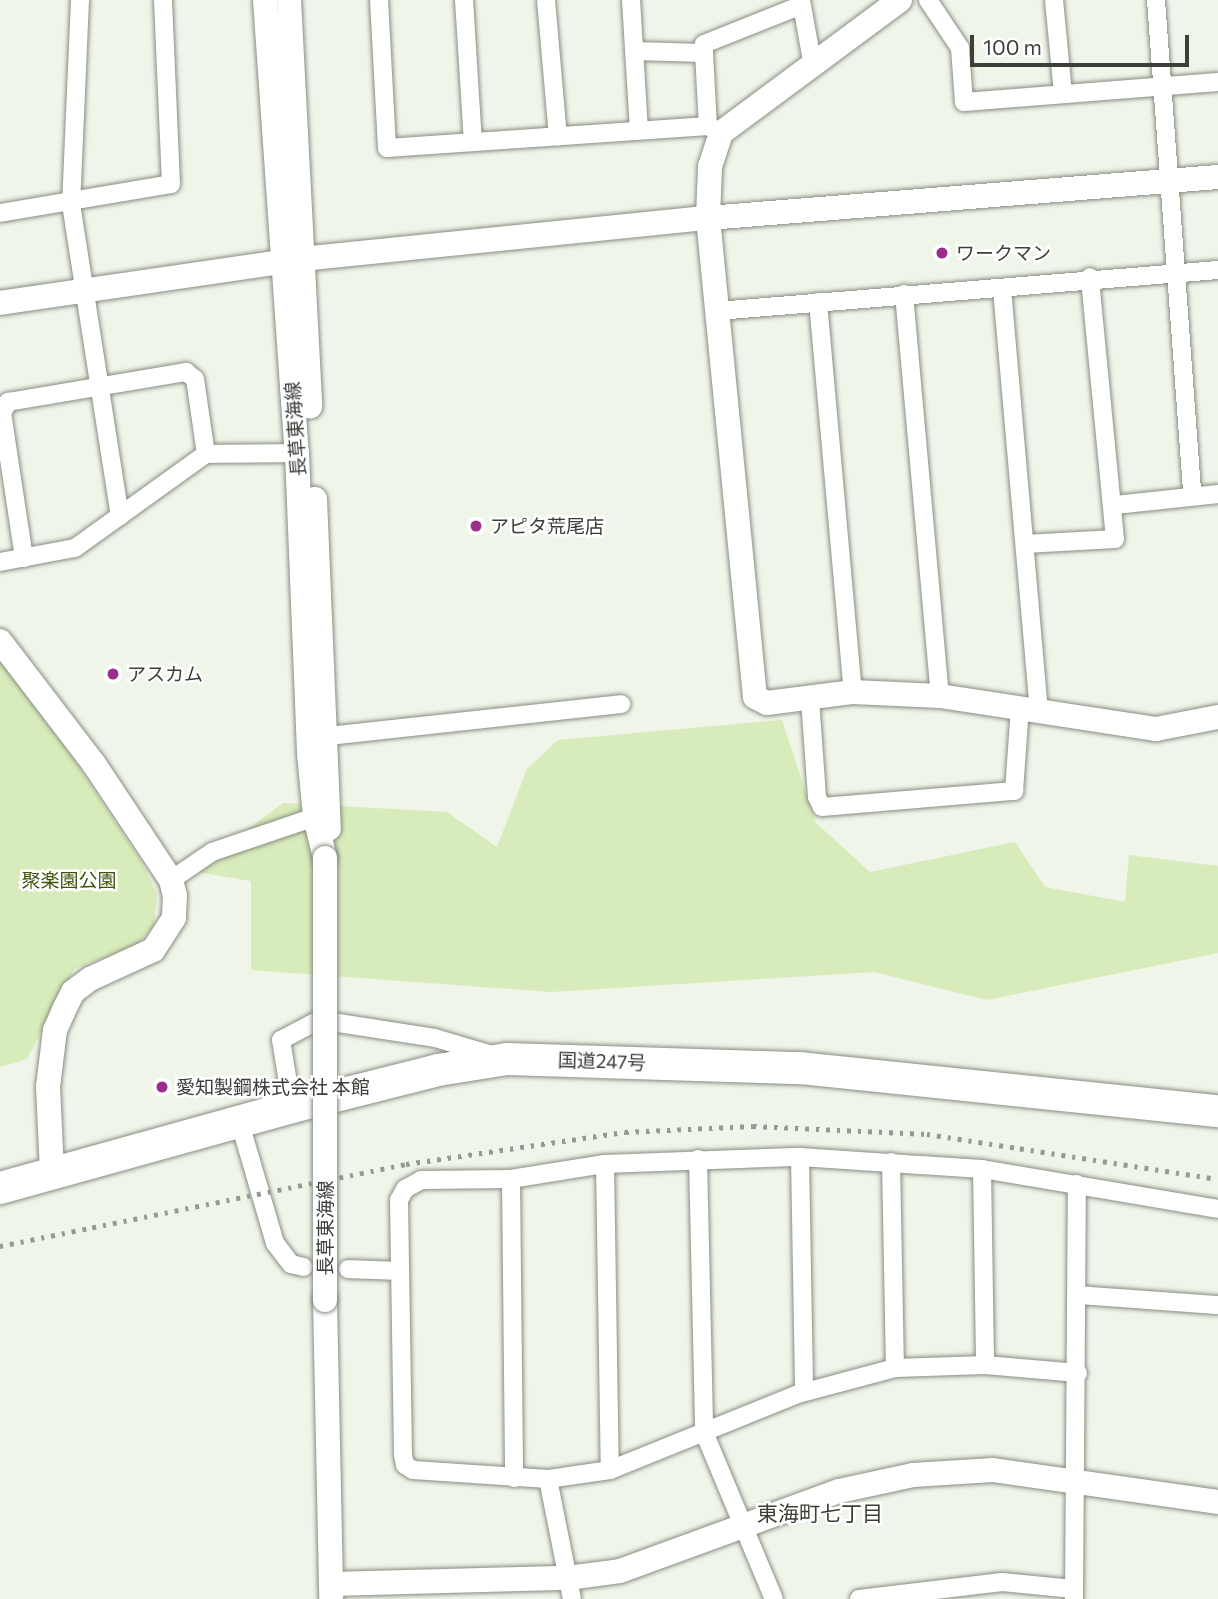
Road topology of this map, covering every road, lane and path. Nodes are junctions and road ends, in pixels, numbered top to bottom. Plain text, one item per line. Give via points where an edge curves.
1 (80, 0) edge
2 (163, 0) edge
3 (265, 0) edge
4 (289, 0) edge
5 (379, 0) edge
6 (464, 0) edge
7 (546, 0) edge
8 (631, 0) edge
9 (900, 0) edge
10 (928, 0) edge
11 (1054, 0) edge
12 (1156, 0) edge
13 (801, 3) edge
14 (634, 51) junction
15 (704, 53) junction
16 (812, 61) junction
17 (1218, 82) edge
18 (1164, 87) junction
19 (1063, 93) junction
20 (639, 130) junction
21 (715, 130) junction
22 (558, 136) junction
23 (473, 142) junction
24 (1218, 177) edge
25 (1171, 180) junction
26 (71, 204) junction
27 (0, 213) edge
28 (708, 218) junction
29 (292, 260) junction
30 (1218, 270) edge
31 (1179, 273) junction
32 (1090, 278) junction
33 (1002, 289) junction
34 (87, 291) junction
35 (904, 294) junction
36 (818, 302) junction
37 (0, 303) edge
38 (717, 312) junction
39 (100, 385) junction
40 (297, 453) junction
41 (206, 454) junction
42 (1218, 494) edge
43 (1192, 496) junction
44 (1115, 505) junction
45 (120, 516) junction
46 (1025, 544) junction
47 (24, 558) junction
48 (0, 562) edge
49 (0, 641) edge
50 (852, 692) junction
51 (940, 696) junction
52 (810, 699) junction
53 (621, 704) dead end
54 (1030, 709) junction
55 (1218, 717) edge
56 (328, 736) junction
57 (315, 817) junction
58 (325, 858) junction
59 (171, 880) junction
60 (507, 1059) junction
61 (292, 1107) junction
62 (1218, 1111) edge
63 (239, 1120) junction
64 (800, 1157) junction
65 (698, 1159) junction
66 (891, 1162) junction
67 (605, 1164) junction
68 (982, 1169) junction
69 (52, 1172) junction
70 (511, 1179) junction
71 (1077, 1184) junction
72 (0, 1188) edge
73 (1218, 1209) edge
74 (304, 1267) dead end
75 (348, 1269) dead end
76 (400, 1271) junction
77 (1078, 1295) junction
78 (1218, 1305) edge
79 (985, 1364) junction
80 (895, 1368) junction
81 (1078, 1373) junction
82 (804, 1391) junction
83 (704, 1432) junction
84 (610, 1470) junction
85 (514, 1478) junction
86 (1074, 1478) junction
87 (548, 1479) junction
88 (1218, 1502) edge
89 (743, 1524) junction
90 (570, 1588) edge
91 (331, 1592) edge
92 (940, 1593) edge
93 (1074, 1594) edge
94 (774, 1599) edge
95 (859, 1599) edge

1 - 26 street
2 - 26 street via 171,184
3 - 29 street, 長草東海線
4 - 29 street, 長草東海線
5 - 23 street via 387,148
6 - 23 street
7 - 22 street
8 - 14 street
9 - 16 street
10 - 19 street via 960,48 964,102
11 - 19 street
12 - 18 street
13 - 15 street via 704,44
13 - 16 street
14 - 15 street
14 - 20 street
15 - 21 street
16 - 21 street
17 - 18 street
18 - 19 street
18 - 25 street
20 - 21 street
20 - 22 street
21 - 28 street
22 - 23 street
24 - 25 street
25 - 28 street
25 - 31 street
26 - 27 street
26 - 34 street
28 - 29 street
28 - 38 street
29 - 34 street
29 - 40 street, 長草東海線
29 - 56 street, 長草東海線
30 - 31 street
31 - 32 street
31 - 43 street
32 - 33 street
32 - 44 street
33 - 35 street
33 - 46 street
34 - 37 street
34 - 39 street
35 - 36 street
35 - 51 street
36 - 38 street
36 - 50 street
38 - 52 street via 755,697 767,703
39 - 41 street via 186,372 195,379
39 - 45 street
39 - 47 street via 8,402 4,407
40 - 41 street
40 - 57 street, 長草東海線
41 - 45 street
42 - 43 street
43 - 44 street
44 - 46 street via 1115,539
45 - 47 street via 75,548
46 - 54 street
47 - 48 street
49 - 59 street via 94,764
50 - 51 street
50 - 52 street
51 - 54 street
52 - 54 street via 817,797 822,807 1014,791
53 - 56 street
54 - 55 street via 1156,729
56 - 58 street, 長草東海線 via 331,815
57 - 58 street, 長草東海線
57 - 59 street via 212,852
58 - 91 street, 長草東海線, bridge via 325,1300
59 - 69 street via 174,918 153,950 90,979 74,992 60,1020 48,1087
60 - 61 highway, 国道247号 via 438,1070
60 - 61 street via 435,1038 319,1020 281,1040
60 - 62 highway, 国道247号 via 800,1068
61 - 63 highway, 国道247号
63 - 69 highway, 国道247号
63 - 74 street via 275,1243 291,1264
64 - 65 street
64 - 66 street
64 - 82 street
65 - 67 street
65 - 83 street
66 - 68 street
66 - 80 street
67 - 70 street
67 - 84 street
68 - 71 street
68 - 79 street
69 - 72 highway, 国道247号
70 - 76 street via 421,1180 405,1189 399,1200
70 - 85 street
71 - 73 street
71 - 77 street
75 - 76 street
76 - 85 street via 405,1465 413,1470
77 - 78 street
77 - 81 street
79 - 80 street
79 - 81 street
80 - 82 street
81 - 86 street
82 - 83 street
83 - 84 street
83 - 89 street
84 - 87 street
85 - 87 street
86 - 88 street
86 - 89 street via 993,1470 913,1475 839,1491
86 - 93 street
87 - 90 street
89 - 90 street
89 - 94 street
90 - 91 street
92 - 93 street via 1002,1582
92 - 95 street

